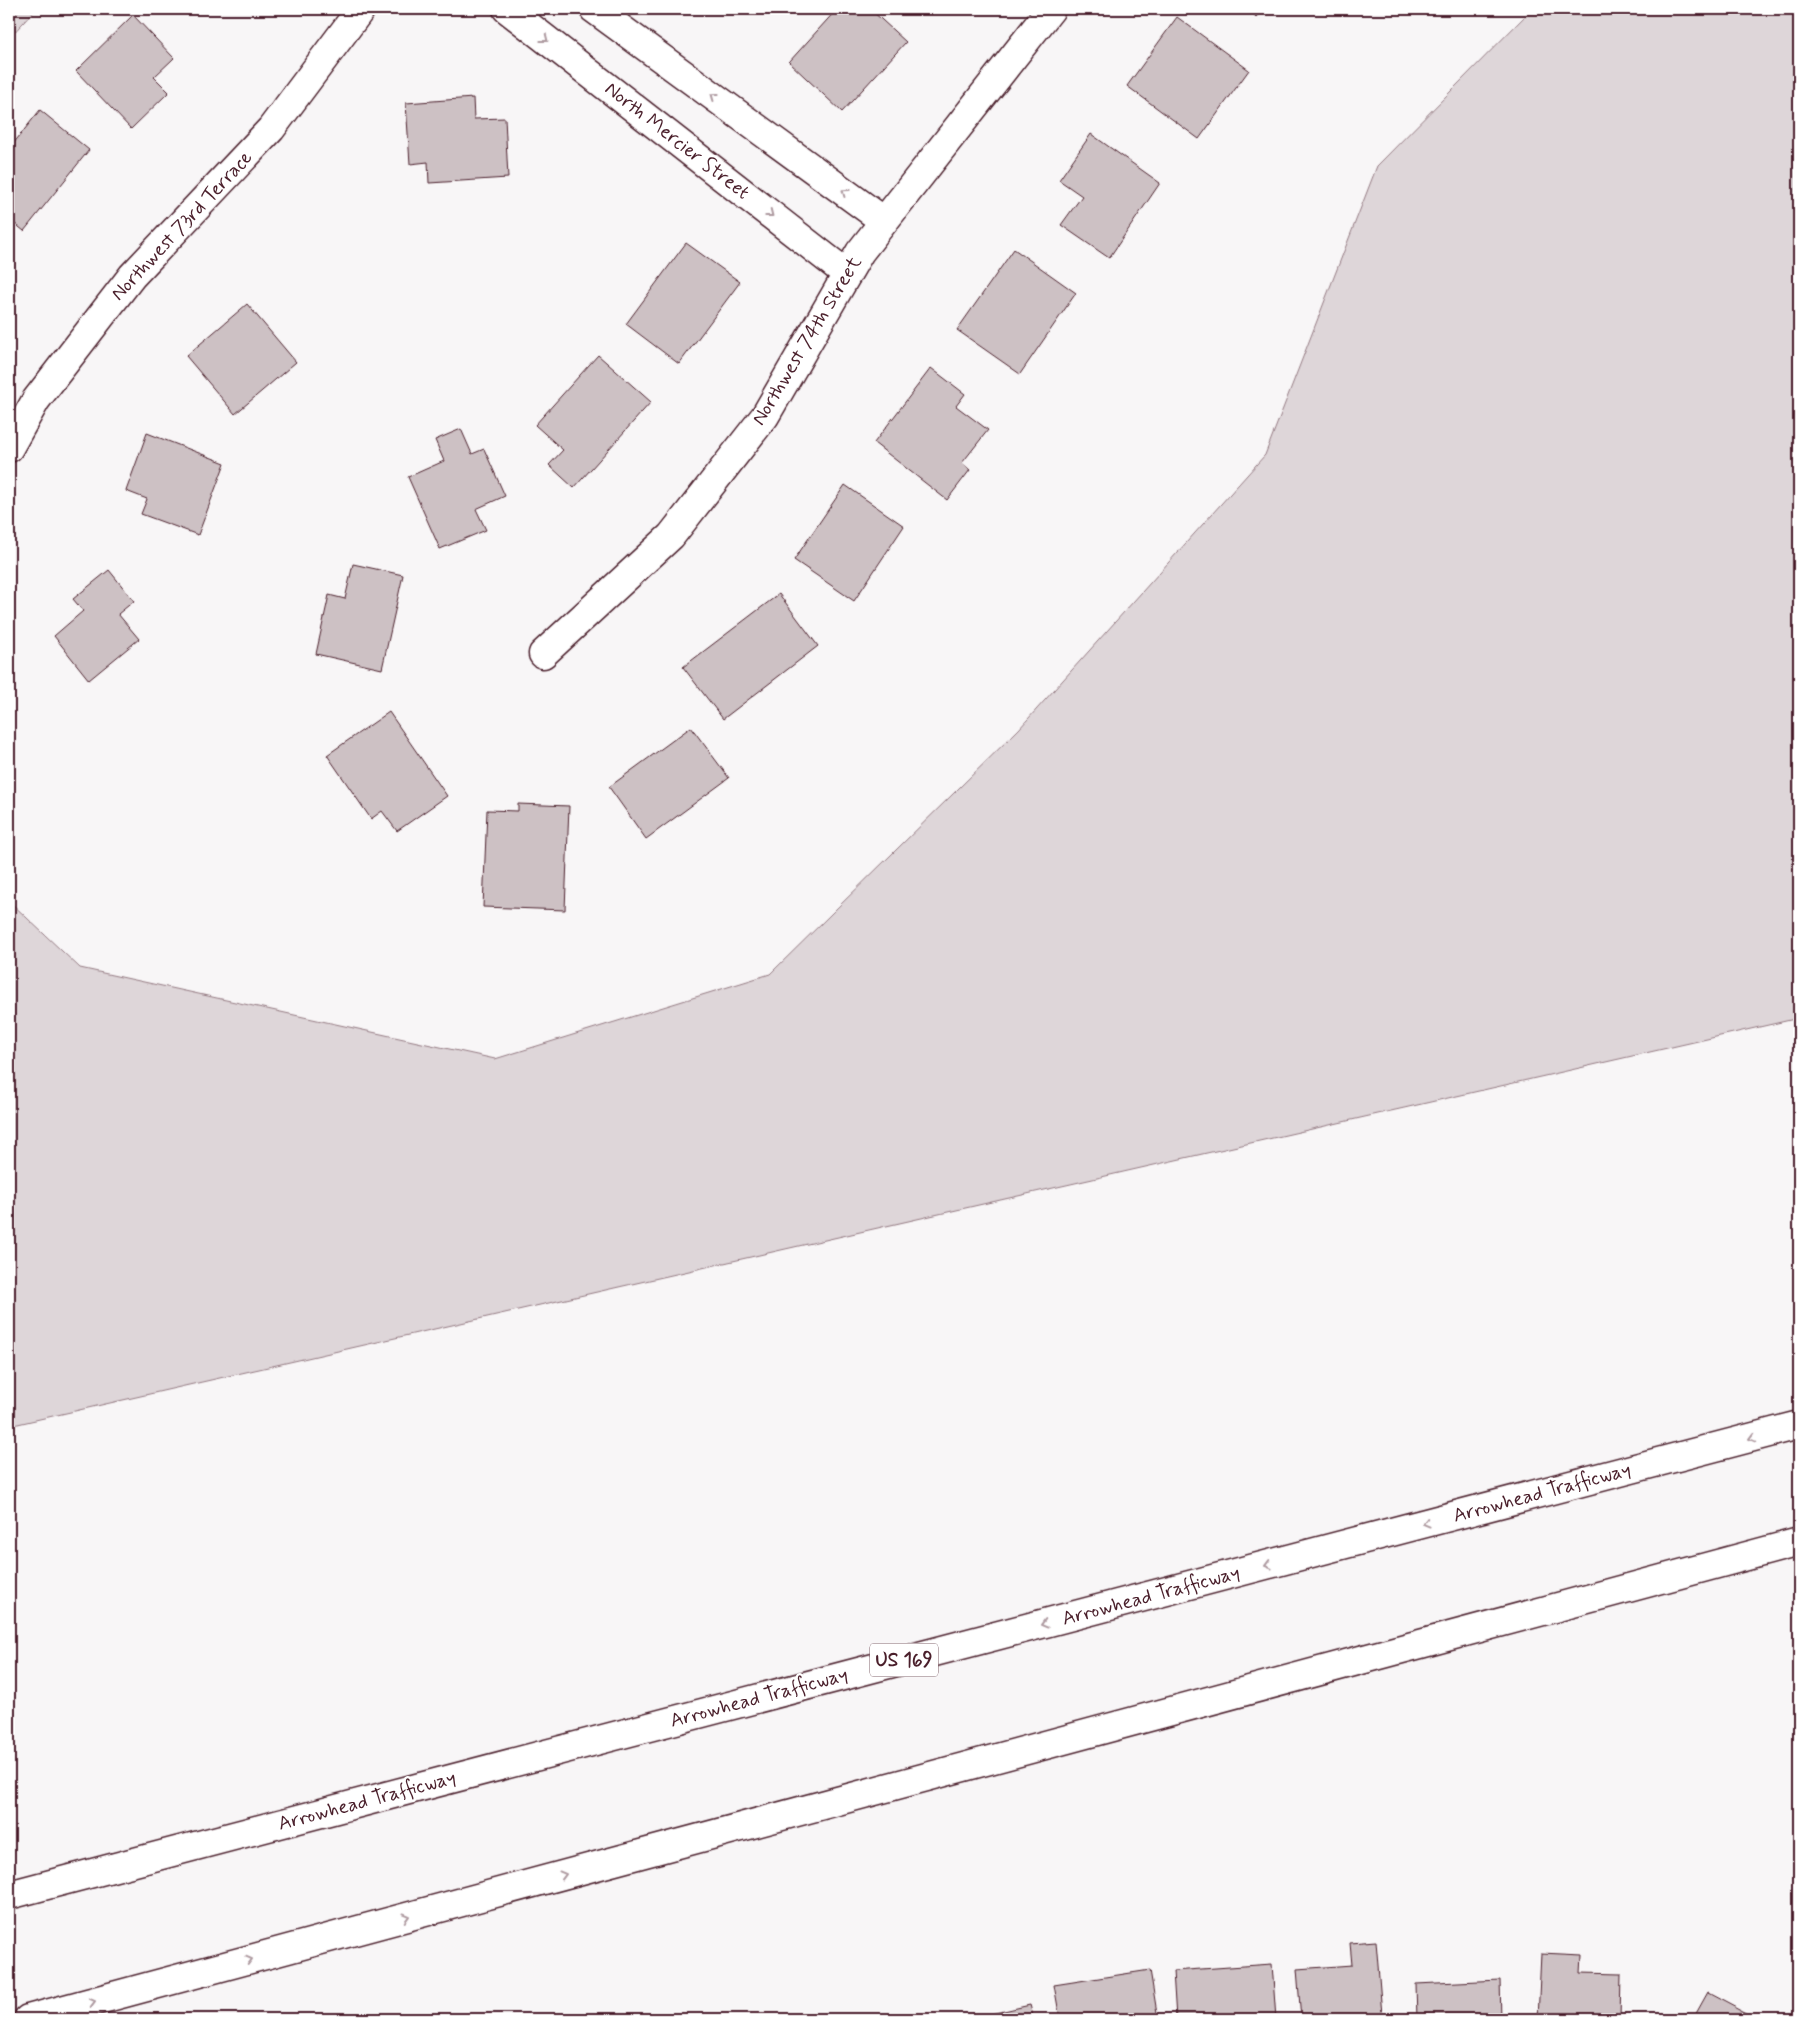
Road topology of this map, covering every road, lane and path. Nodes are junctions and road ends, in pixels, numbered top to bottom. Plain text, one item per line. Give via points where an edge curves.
1 (361, 9) edge
2 (507, 9) edge
3 (594, 9) edge
4 (1051, 9) edge
5 (884, 221) junction
6 (847, 274) junction
7 (9, 448) edge
8 (543, 654) dead end
9 (1799, 1425) edge
10 (1799, 1542) edge
11 (9, 1895) edge
12 (28, 2019) edge

1 - 7 main road, Northwest 73rd Terrace via 271,129 132,276 36,400
2 -> 6 main road, North Mercier Street
5 -> 3 main road
4 - 5 main road, Northwest 74th Street
5 - 6 main road, Northwest 74th Street
6 - 8 main road, Northwest 74th Street via 765,416 671,536
9 -> 11 main road, Arrowhead Trafficway / US 169
12 -> 10 main road

